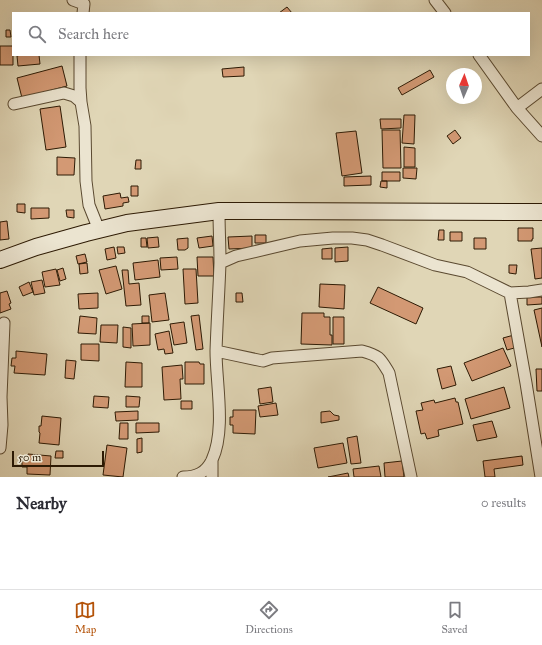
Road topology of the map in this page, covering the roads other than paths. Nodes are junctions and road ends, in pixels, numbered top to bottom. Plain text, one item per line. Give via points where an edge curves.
1 (73, 0) edge
2 (434, 0) edge
3 (84, 6) edge
4 (444, 12) edge
5 (80, 56) edge
6 (479, 56) edge
7 (542, 89) edge
8 (81, 102) junction
9 (14, 104) dead end
10 (517, 108) junction
11 (542, 136) edge
12 (219, 211) junction
13 (542, 212) edge
14 (99, 230) junction
15 (0, 260) edge
16 (220, 263) junction
17 (542, 290) edge
18 (510, 293) junction
19 (0, 325) edge
20 (216, 351) junction
21 (0, 448) edge
22 (212, 460) junction
23 (183, 477) edge
24 (212, 477) edge
25 (411, 477) edge
26 (541, 477) edge

1 - 3 street
2 - 4 street
5 - 8 street
6 - 10 street
7 - 10 street
8 - 9 street via 74,96 64,93
8 - 14 street via 85,126 89,205
10 - 11 street
12 - 13 main road
12 - 14 main road via 127,223
12 - 16 street
14 - 15 main road via 36,247
16 - 18 street via 236,256 300,241 352,238 367,240 435,265 467,272
16 - 20 street
17 - 18 street
18 - 26 street
19 - 21 street via 4,323
20 - 22 street via 219,424 217,446
20 - 25 street via 263,361 272,358 362,351 375,354 389,373
22 - 23 street via 204,471 193,477
22 - 24 street

